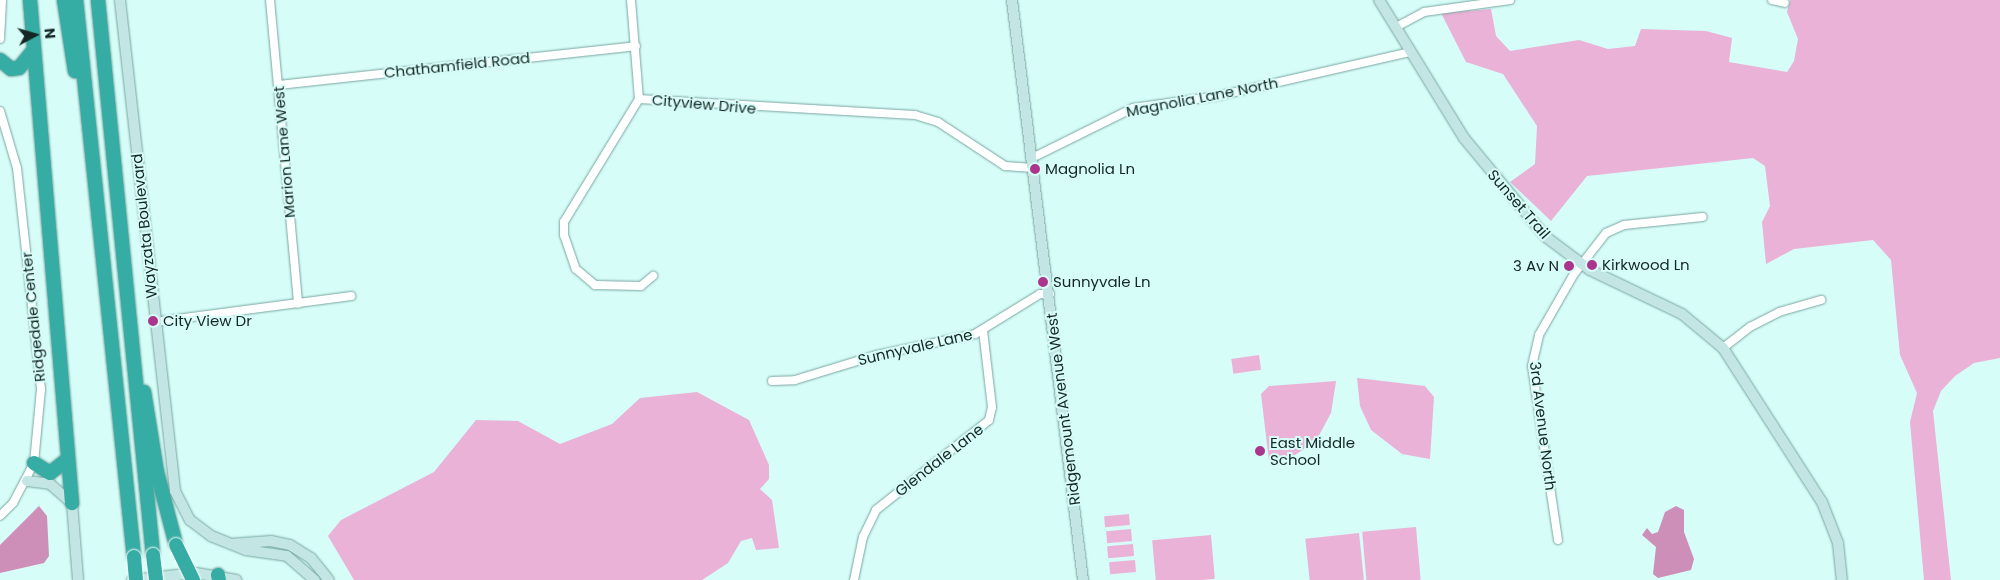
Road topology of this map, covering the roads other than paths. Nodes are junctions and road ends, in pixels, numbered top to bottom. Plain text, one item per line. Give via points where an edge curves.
1 (2, 0) edge
2 (30, 0) edge
3 (64, 0) edge
4 (76, 0) edge
5 (98, 0) edge
6 (120, 0) edge
7 (270, 0) edge
8 (631, 0) edge
9 (1012, 0) edge
10 (1379, 0) edge
11 (1510, 0) edge
12 (1772, 0) edge
13 (1785, 3) dead end
14 (1, 14) edge
15 (1396, 27) junction
16 (0, 39) edge
17 (636, 46) junction
18 (34, 51) junction
19 (1410, 52) junction
20 (0, 60) edge
21 (278, 85) junction
22 (639, 99) junction
23 (0, 111) edge
24 (1032, 163) junction
25 (1703, 217) dead end
26 (102, 245) junction
27 (120, 251) junction
28 (1582, 264) junction
29 (653, 276) dead end
30 (1050, 294) junction
31 (351, 296) dead end
32 (1821, 300) dead end
33 (298, 304) junction
34 (154, 322) junction
35 (983, 330) junction
36 (1723, 348) junction
37 (772, 381) dead end
38 (68, 459) junction
39 (34, 463) junction
40 (27, 481) junction
41 (72, 503) junction
42 (0, 516) edge
43 (1558, 540) dead end
44 (230, 544) junction
45 (218, 577) edge
46 (78, 580) edge
47 (132, 580) edge
48 (136, 580) edge
49 (156, 580) edge
50 (193, 580) edge
51 (236, 580) edge
52 (315, 580) edge
53 (329, 580) edge
54 (854, 580) edge
55 (1083, 580) edge
56 (1842, 580) edge

1 - 14 street
2 - 18 highway
3 - 26 highway
4 - 26 highway
5 - 27 highway
6 - 34 street, Wayzata Boulevard
7 - 21 street, Marion Lane West
8 - 17 street
9 - 24 street, Ridgemount Avenue West
10 - 15 street, Sunset Trail
11 - 15 street via 1424,12
12 - 13 street
14 - 16 street
15 - 19 street, Sunset Trail
17 - 21 street, Chathamfield Road
17 - 22 street
18 - 20 highway via 19,68 11,70
18 - 38 highway
19 - 24 street, Magnolia Lane North via 1218,96 1133,108
19 - 28 street, Sunset Trail via 1473,151 1546,237
21 - 33 street, Marion Lane West
22 - 24 street, Cityview Drive via 915,115 938,122 1005,166
22 - 29 street, Cityview Drive via 564,222 564,235 576,269 595,285 641,286
23 - 39 street, Ridgedale Center via 17,168 41,378
24 - 30 street, Ridgemount Avenue West
25 - 28 street, 3rd Avenue North via 1614,228
26 - 48 highway, bridge
27 - 49 highway, bridge
27 - 50 highway, bridge via 157,472 176,545
28 - 36 street, Sunset Trail via 1682,314
28 - 43 street, 3rd Avenue North via 1539,335 1532,366
30 - 35 street, Sunnyvale Lane via 1040,294
30 - 55 street, Ridgemount Avenue West
31 - 33 street
32 - 36 street via 1779,312 1750,326
33 - 34 street
34 - 44 street, Wayzata Boulevard via 175,491 190,520
35 - 37 street, Sunnyvale Lane via 845,363 795,380
35 - 54 street, Glendale Lane via 992,407 989,420 876,510 865,532
36 - 56 street, Sunset Trail via 1822,502 1838,543
38 - 39 highway via 50,473
38 - 41 highway
39 - 40 street, Ridgedale Center
40 - 41 street via 50,484
40 - 42 street, Ridgedale Center
41 - 46 street
44 - 52 street, Wayzata Boulevard via 287,556
44 - 53 street via 271,541 290,545 311,558
45 - 47 street
45 - 51 street

